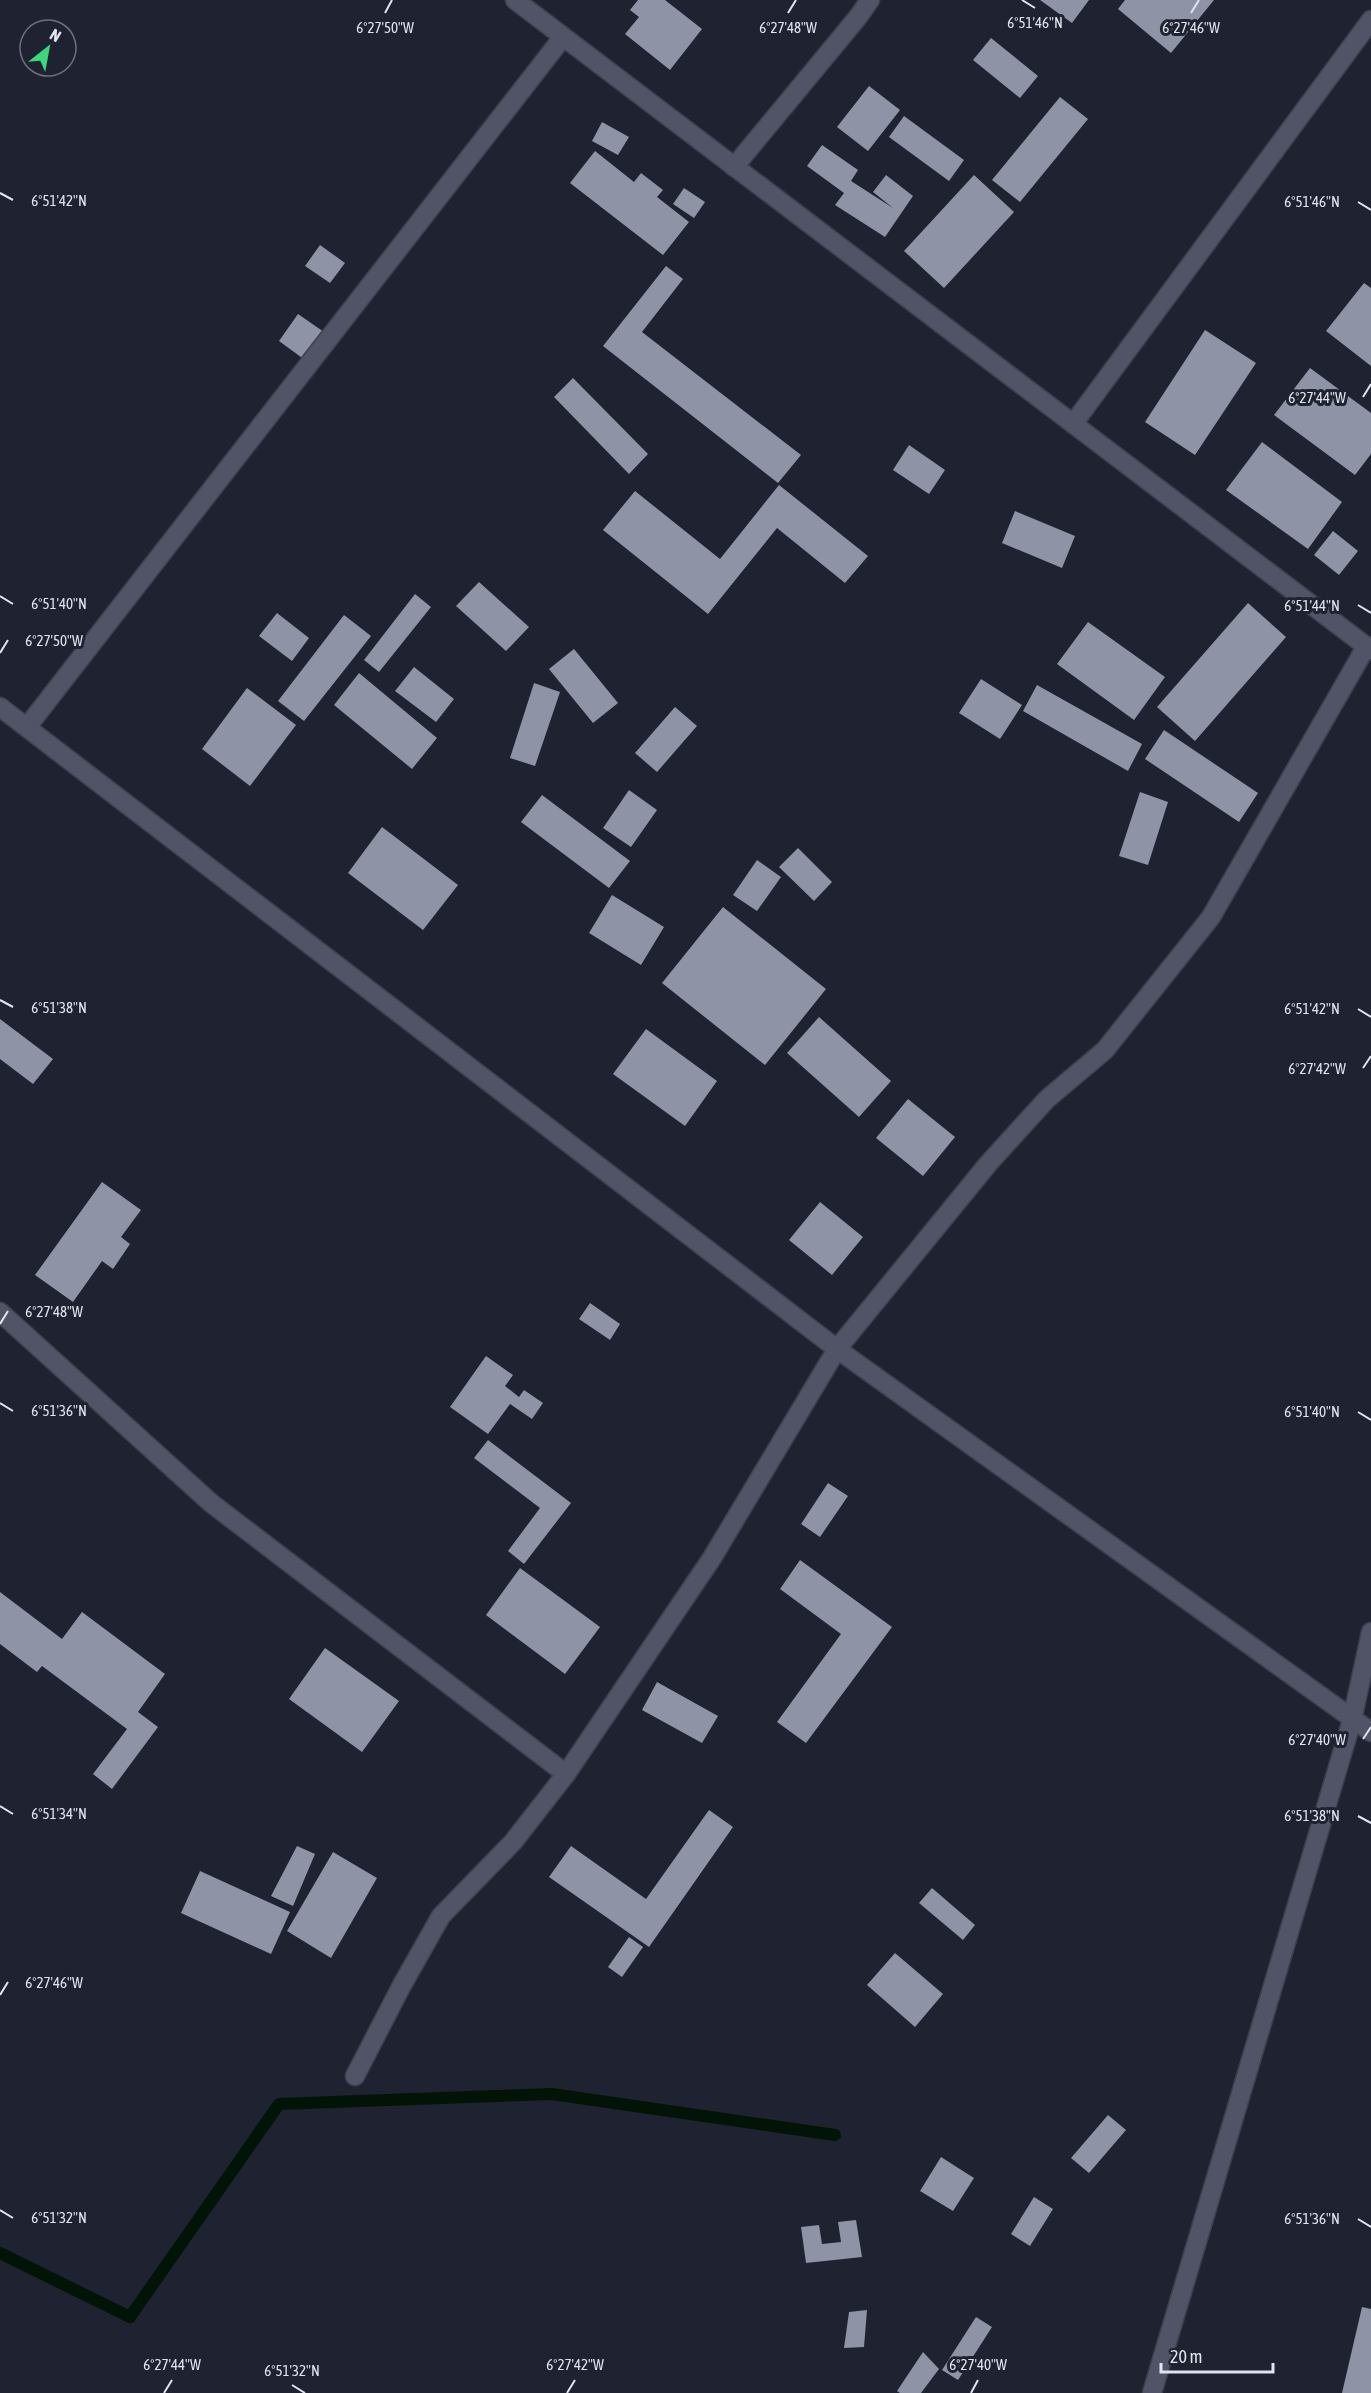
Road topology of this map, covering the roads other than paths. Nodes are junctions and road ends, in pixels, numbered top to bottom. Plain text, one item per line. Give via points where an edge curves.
1 (515, 0) edge
2 (870, 0) edge
3 (1371, 20) edge
4 (563, 37) junction
5 (734, 167) junction
6 (1073, 424) junction
7 (1369, 649) edge
8 (0, 706) edge
9 (27, 727) junction
10 (0, 1312) edge
11 (837, 1349) junction
12 (1371, 1632) edge
13 (1352, 1720) junction
14 (1371, 1732) edge
15 (566, 1774) junction
16 (355, 2076) dead end
17 (1152, 2393) edge

1 - 4 street
2 - 5 street
3 - 6 street
4 - 5 street
4 - 9 street
5 - 6 street
6 - 7 street
7 - 11 street via 1211,917 1105,1050 1047,1099 988,1164
8 - 9 street
9 - 11 street
10 - 15 street via 211,1503
11 - 13 street
11 - 15 street via 712,1558
12 - 13 street
13 - 14 street
13 - 17 street
15 - 16 street via 513,1842 441,1916

